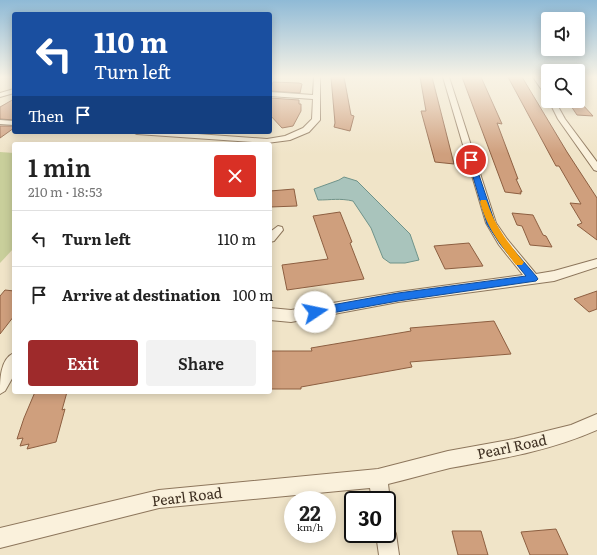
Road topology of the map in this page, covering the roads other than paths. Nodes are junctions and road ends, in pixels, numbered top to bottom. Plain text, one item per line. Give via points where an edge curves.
1 (317, 103) edge
2 (454, 103) edge
3 (556, 108) edge
4 (0, 122) edge
5 (12, 123) edge
6 (162, 134) edge
7 (174, 135) junction
8 (169, 142) edge
9 (597, 168) edge
10 (278, 230) dead end
11 (272, 236) edge
12 (597, 263) edge
13 (533, 279) junction
14 (272, 314) edge
15 (12, 364) edge
16 (0, 386) edge
17 (597, 422) edge
18 (378, 478) junction
19 (380, 491) edge
20 (0, 538) edge
21 (387, 543) edge
22 (389, 555) edge

1 - 7 street via 316,120 306,130 287,138 267,141
2 - 13 street via 491,224 502,242
3 - 9 street
4 - 5 street
6 - 7 street
7 - 8 street
10 - 11 street
12 - 13 street via 554,276
13 - 14 street via 398,297 291,316
15 - 16 street
17 - 18 street, Pearl Road via 572,433 514,448 448,460
18 - 19 street
18 - 20 street, Pearl Road via 159,498
21 - 22 street

